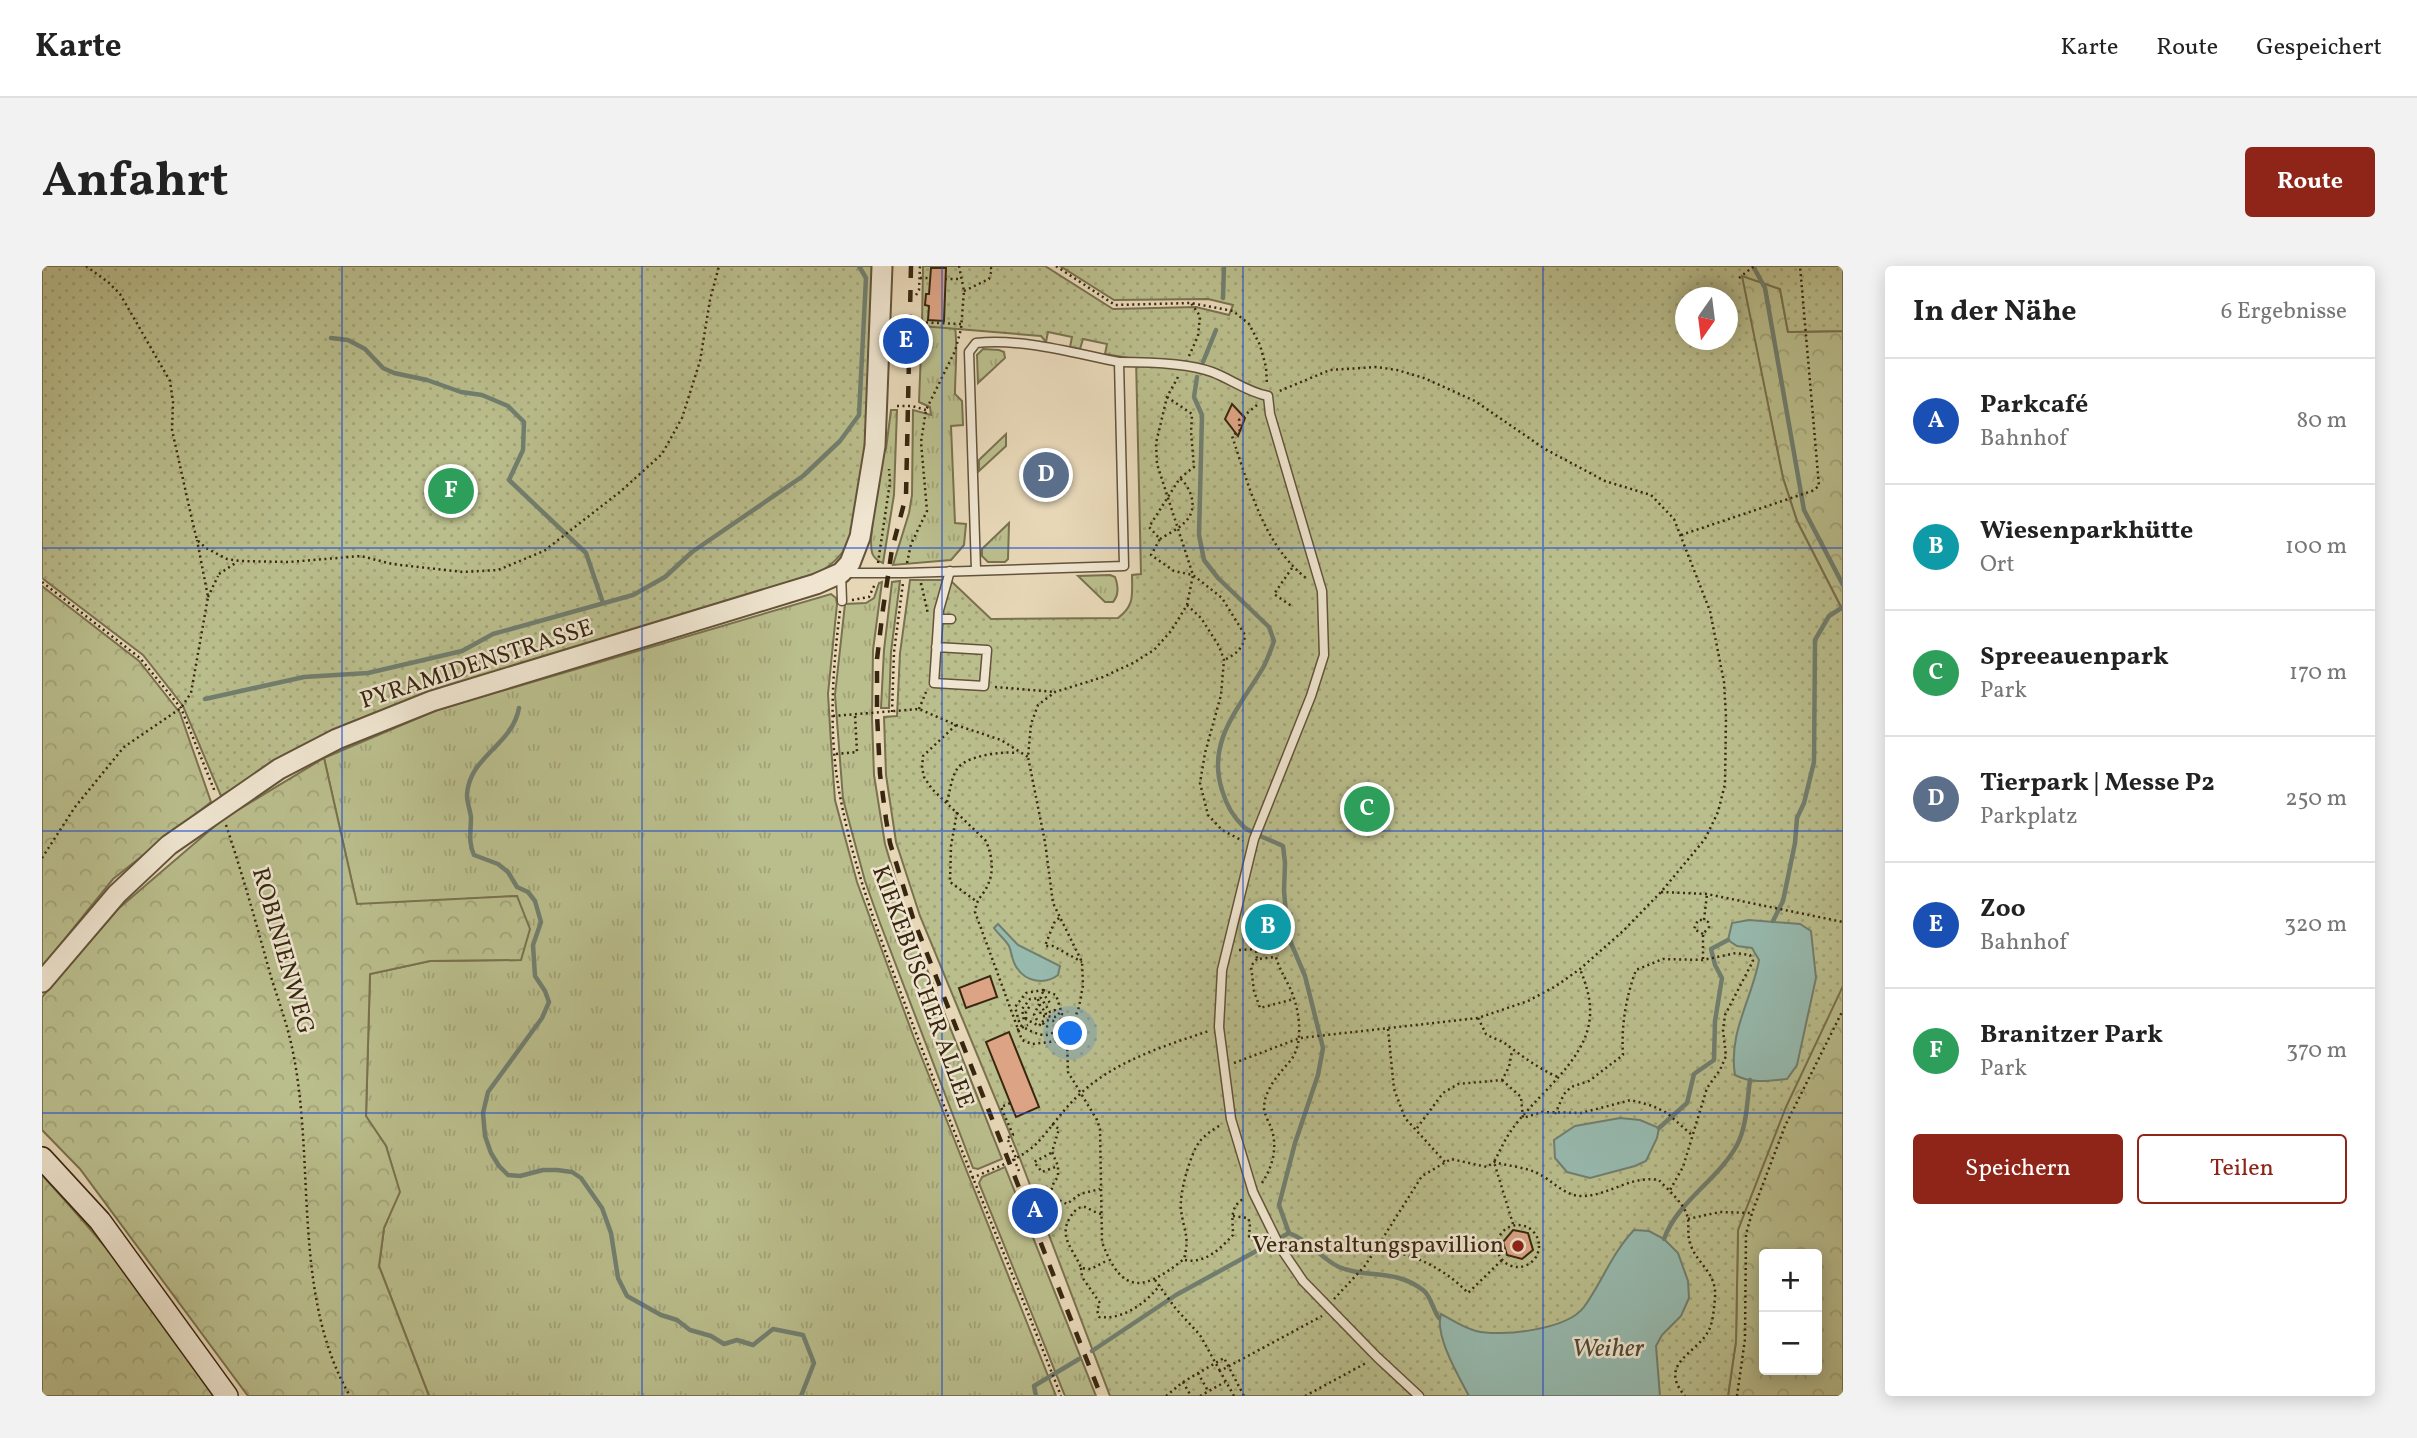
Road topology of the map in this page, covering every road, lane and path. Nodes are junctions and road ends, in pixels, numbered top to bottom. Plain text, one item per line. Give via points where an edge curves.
1 (86, 266) edge
2 (719, 266) edge
3 (882, 266) edge
4 (920, 266) edge
5 (959, 266) edge
6 (989, 266) edge
7 (1056, 266) edge
8 (1755, 266) edge
9 (1800, 266) edge
10 (920, 278) junction
11 (930, 278) dead end
12 (1739, 278) dead end
13 (945, 279) dead end
14 (961, 279) junction
15 (964, 291) junction
16 (916, 295) dead end
17 (1191, 303) junction
18 (915, 321) dead end
19 (962, 324) junction
20 (1119, 362) junction
21 (1183, 367) junction
22 (1268, 396) junction
23 (1167, 397) junction
24 (897, 406) dead end
25 (926, 410) junction
26 (1180, 478) junction
27 (1167, 497) junction
28 (1177, 528) junction
29 (1682, 536) junction
30 (1160, 539) junction
31 (198, 540) junction
32 (240, 561) junction
33 (1293, 568) junction
34 (976, 570) junction
35 (950, 571) junction
36 (841, 573) junction
37 (905, 573) junction
38 (919, 573) junction
39 (876, 574) junction
40 (1192, 575) junction
41 (42, 582) edge
42 (1322, 591) junction
43 (208, 597) junction
44 (842, 601) junction
45 (1188, 605) junction
46 (1293, 607) dead end
47 (951, 619) dead end
48 (935, 620) junction
49 (936, 647) junction
50 (1224, 660) junction
51 (934, 683) junction
52 (984, 686) junction
53 (1055, 692) junction
54 (181, 708) junction
55 (919, 709) junction
56 (892, 712) junction
57 (855, 715) junction
58 (833, 716) junction
59 (956, 725) junction
60 (1019, 753) junction
61 (836, 754) junction
62 (1028, 757) junction
63 (947, 802) junction
64 (221, 808) junction
65 (957, 812) junction
66 (1254, 843) junction
67 (42, 858) edge
68 (1661, 892) junction
69 (1707, 894) junction
70 (976, 901) junction
71 (1267, 909) dead end
72 (1059, 918) junction
73 (1704, 920) junction
74 (1843, 922) edge
75 (1703, 934) junction
76 (1256, 949) junction
77 (1226, 952) junction
78 (1258, 959) junction
79 (1703, 960) junction
80 (1082, 962) junction
81 (1580, 969) junction
82 (42, 982) edge
83 (1041, 991) junction
84 (1038, 999) junction
85 (1058, 999) junction
86 (1294, 999) junction
87 (1031, 1004) dead end
88 (1038, 1004) junction
89 (1049, 1005) junction
90 (1054, 1006) dead end
91 (1062, 1010) junction
92 (1843, 1010) edge
93 (1040, 1012) dead end
94 (1034, 1015) junction
95 (1045, 1016) junction
96 (1056, 1017) junction
97 (1478, 1018) junction
98 (1027, 1022) junction
99 (1042, 1022) junction
100 (1037, 1023) junction
101 (1048, 1026) dead end
102 (1023, 1027) junction
103 (1219, 1027) junction
104 (1388, 1029) junction
105 (1017, 1030) junction
106 (1037, 1035) junction
107 (1300, 1038) junction
108 (1067, 1040) junction
109 (1512, 1051) junction
110 (1225, 1066) junction
111 (1558, 1077) junction
112 (1502, 1080) junction
113 (1080, 1093) junction
114 (1010, 1103) dead end
115 (1555, 1114) junction
116 (1522, 1118) junction
117 (1231, 1119) junction
118 (1052, 1124) junction
119 (1416, 1129) junction
120 (1693, 1136) junction
121 (1052, 1152) junction
122 (42, 1158) edge
123 (1015, 1158) junction
124 (1445, 1162) junction
125 (1494, 1162) junction
126 (1058, 1166) junction
127 (1017, 1172) dead end
128 (972, 1178) junction
129 (1100, 1189) junction
130 (1669, 1191) junction
131 (1253, 1192) junction
132 (1752, 1213) junction
133 (1101, 1214) junction
134 (1233, 1216) junction
135 (1687, 1216) junction
136 (1513, 1224) junction
137 (1270, 1229) junction
138 (1376, 1249) junction
139 (1109, 1259) junction
140 (1184, 1259) junction
141 (1502, 1260) junction
142 (1081, 1268) junction
143 (1155, 1280) junction
144 (1160, 1285) junction
145 (1329, 1308) junction
146 (1377, 1357) junction
147 (1216, 1363) junction
148 (1228, 1367) junction
149 (1220, 1371) junction
150 (1198, 1373) junction
151 (1183, 1382) junction
152 (1226, 1382) junction
153 (1208, 1391) junction
154 (227, 1396) edge
155 (350, 1396) edge
156 (1061, 1396) edge
157 (1166, 1396) edge
158 (1191, 1396) edge
159 (1200, 1396) edge
160 (1234, 1396) edge
161 (1244, 1396) edge
162 (1305, 1396) edge
163 (1419, 1396) edge
164 (1685, 1396) edge
165 (1737, 1396) edge

1 - 31 path via 120,294 170,381 172,430
2 - 32 path via 701,360 682,418 662,454 544,551 498,570 475,571 392,564 361,556
3 - 36 street via 875,446 860,537
4 - 10 path
5 - 14 path
6 - 15 path via 989,279
7 - 17 path via 1115,305
8 - 12 path
9 - 29 path via 1819,486
10 - 11 path
10 - 16 path
13 - 14 path
14 - 15 path
15 - 19 path
17 - 21 path via 1200,316 1198,336
17 - 22 path via 1233,312 1249,324 1266,367
18 - 19 path
19 - 25 path via 955,351
20 - 21 lane
20 - 34 lane via 1124,566
20 - 34 lane via 989,342 976,343 968,352
21 - 22 lane via 1209,370
21 - 23 path
22 - 29 path via 1341,368 1376,367 1424,378 1475,401 1545,449 1605,481 1651,495 1674,519
22 - 33 path via 1239,419 1240,430 1232,436 1272,541
22 - 42 lane
23 - 26 path via 1192,414 1194,467
23 - 27 path via 1156,443
24 - 25 path
25 - 37 path via 921,442 927,511 911,544
26 - 27 path
26 - 28 path via 1192,495 1192,508 1187,522
27 - 28 path
27 - 30 path via 1149,527
28 - 30 path
28 - 40 path
29 - 68 path via 1710,611 1724,682 1725,784 1705,839
30 - 40 path via 1151,555 1174,571
31 - 32 path via 217,555
31 - 43 path
32 - 43 path via 219,575
33 - 42 path
33 - 46 path via 1274,594
34 - 35 lane
35 - 38 lane
35 - 48 lane
36 - 39 lane
36 - 44 lane
36 - 64 street, PYRAMIDENSTRASSE via 432,701 337,739 279,769
37 - 38 lane
37 - 39 lane
37 - 56 path via 894,652
38 - 48 path via 925,610
39 - 44 path via 869,597
40 - 45 path
40 - 50 path via 1222,598 1245,635 1241,647
41 - 54 path, ROBINIENWEG via 140,658
42 - 66 lane via 1324,655
43 - 54 path via 191,693
44 - 58 path, KIEKEBUSCHER ALLEE via 834,655
45 - 50 path via 1201,618
45 - 53 path via 1154,650 1103,677
47 - 48 lane
48 - 49 lane
49 - 51 lane
49 - 52 lane via 987,650
50 - 66 path via 1221,695 1200,783 1208,815 1222,830
51 - 52 lane
51 - 55 path
52 - 53 path
53 - 62 path via 1038,705
54 - 64 path, ROBINIENWEG
54 - 67 path via 124,747 75,807
55 - 56 path
55 - 59 path
56 - 57 path
57 - 58 path
57 - 61 path via 857,752
58 - 61 path, KIEKEBUSCHER ALLEE
59 - 60 path via 1001,740
59 - 63 path via 923,756 924,778
60 - 62 path
60 - 63 path via 1004,751 962,764
61 - 128 path, KIEKEBUSCHER ALLEE via 840,799 875,925
62 - 72 path
63 - 65 path
64 - 82 street, PYRAMIDENSTRASSE via 169,845 117,894
64 - 155 path, ROBINIENWEG via 291,1044 301,1110 310,1252 325,1340
65 - 70 path via 950,882
65 - 70 path via 986,841 991,853 989,881
66 - 77 lane
68 - 69 path
68 - 81 path
69 - 73 path
69 - 74 path
70 - 105 path via 975,912
71 - 76 path via 1252,910
72 - 80 path
72 - 80 path via 1045,946
73 - 75 path via 1709,927
73 - 75 path via 1698,920 1694,929
75 - 79 path
76 - 77 path
76 - 78 path
77 - 103 lane
78 - 86 path via 1276,957
78 - 86 path via 1251,966 1260,1008
79 - 115 path via 1662,958 1636,970 1627,999 1623,1055 1589,1081 1570,1087
79 - 120 path via 1736,953 1750,954 1753,961 1725,1015 1726,1056 1707,1088
80 - 108 path via 1079,1007
81 - 97 path via 1528,1001
81 - 111 path via 1589,992 1590,1016 1578,1048
83 - 85 path
83 - 89 path
83 - 102 path via 1026,993 1017,1003 1017,1018
84 - 88 path
84 - 89 path
84 - 98 path via 1024,1005 1021,1014
85 - 89 path
85 - 91 path
86 - 107 path
87 - 98 path
88 - 94 path
88 - 95 path
89 - 90 path via 1052,1012
91 - 96 path
91 - 106 path via 1062,1019 1051,1033
92 - 132 path via 1785,1126
93 - 95 path
94 - 98 path
94 - 100 path
95 - 96 path
96 - 99 path
97 - 104 path
97 - 109 path via 1486,1034
98 - 100 path
98 - 102 path
99 - 100 path
99 - 101 path
100 - 106 path
102 - 105 path
102 - 106 path
103 - 110 lane
103 - 113 path via 1138,1056
104 - 107 path
104 - 119 path via 1394,1089 1405,1118
105 - 108 path via 1022,1041 1032,1044
107 - 110 path
107 - 131 path via 1266,1096 1264,1109 1276,1142 1270,1168
108 - 113 path via 1068,1072
109 - 111 path
109 - 112 path
110 - 117 lane
111 - 116 path
112 - 116 path via 1521,1097
112 - 119 path via 1458,1084 1443,1093
113 - 118 path
113 - 129 path via 1100,1129
114 - 123 path via 1001,1107 1013,1135 1007,1138
115 - 116 path via 1542,1112
115 - 120 path via 1581,1113 1631,1100 1667,1113
116 - 125 path
117 - 131 lane
117 - 140 path via 1198,1143 1191,1161 1180,1208 1188,1242
118 - 121 path via 1059,1129
118 - 123 path via 1037,1143
119 - 124 path
120 - 130 path
121 - 126 path
121 - 126 path via 1034,1162 1042,1172
122 - 154 main road via 100,1221
123 - 127 path
123 - 128 path
124 - 125 path via 1451,1159 1487,1167
124 - 138 path via 1422,1175
125 - 130 path via 1536,1172 1577,1196 1646,1178 1659,1180
125 - 136 path
126 - 129 path via 1051,1191 1056,1199 1067,1204 1080,1194
128 - 156 path, KIEKEBUSCHER ALLEE
129 - 133 path
130 - 135 path
131 - 134 path via 1235,1204
131 - 137 lane
132 - 135 path
132 - 165 path via 1746,1234 1745,1339
133 - 139 path via 1102,1242
133 - 142 path via 1084,1207 1069,1218 1066,1241
134 - 137 path via 1248,1218 1253,1240
134 - 140 path via 1233,1235 1226,1242 1207,1258
135 - 164 path via 1690,1244 1715,1288 1709,1329 1676,1368
136 - 141 path via 1497,1241
136 - 141 path via 1527,1226 1536,1234 1536,1255 1530,1264 1520,1267
137 - 145 lane via 1303,1281
138 - 141 path via 1427,1262 1468,1293
138 - 145 path
139 - 142 path via 1091,1269
139 - 143 path via 1128,1282
140 - 143 path
142 - 144 path via 1100,1303 1099,1317 1112,1319 1134,1309
143 - 144 path
144 - 147 path
145 - 146 lane
145 - 148 path
146 - 162 path
146 - 163 lane
147 - 148 path via 1224,1358
147 - 149 path
147 - 150 path
148 - 149 path
148 - 161 path
149 - 152 path
150 - 151 path
150 - 153 path
151 - 157 path
151 - 158 path
152 - 153 path
152 - 160 path
153 - 159 path

